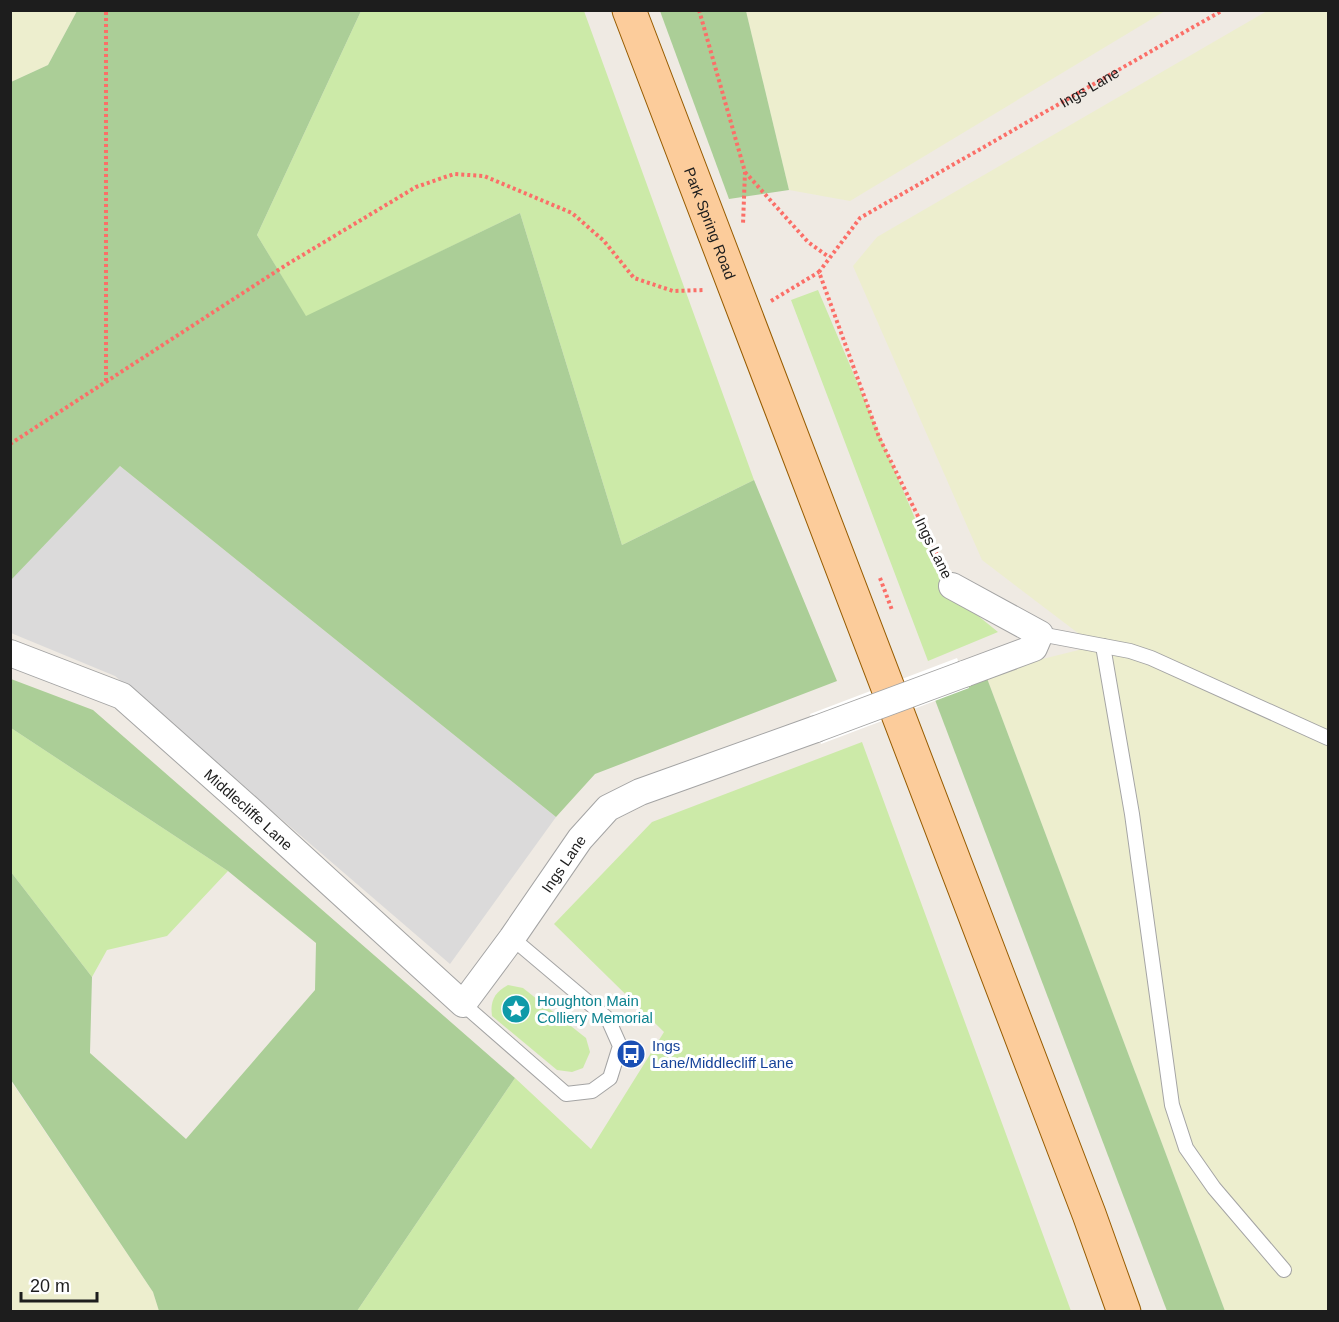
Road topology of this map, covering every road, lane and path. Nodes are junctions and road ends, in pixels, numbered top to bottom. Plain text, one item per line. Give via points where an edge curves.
1 (106, 10) edge
2 (629, 10) edge
3 (699, 10) edge
4 (1223, 10) edge
5 (829, 257) junction
6 (731, 279) junction
7 (106, 381) junction
8 (10, 444) edge
9 (952, 586) joint
10 (1040, 634) junction
11 (1103, 646) junction
12 (10, 653) edge
13 (1329, 738) edge
14 (512, 938) junction
15 (463, 1004) junction
16 (1284, 1270) dead end
17 (1124, 1311) edge

1 - 7 path
2 - 6 main road, Park Spring Road
3 - 5 path via 745,172 808,242
4 - 5 path, Ings Lane via 860,219
5 - 9 path, Ings Lane via 819,272 879,437
6 - 7 path via 710,290 673,291 634,278 604,241 572,213 484,176 454,174 416,187
6 - 17 main road, Park Spring Road
7 - 8 path
9 - 10 street, Ings Lane
10 - 11 lane
10 - 14 street, Ings Lane, bridge via 1034,648 640,792 608,808 580,839
11 - 13 lane via 1151,658
11 - 16 lane via 1172,1105 1186,1148 1214,1188
12 - 15 street, Middlecliffe Lane via 122,696
14 - 15 street, Ings Lane
14 - 15 lane via 608,1019 620,1046 610,1078 592,1091 566,1094

